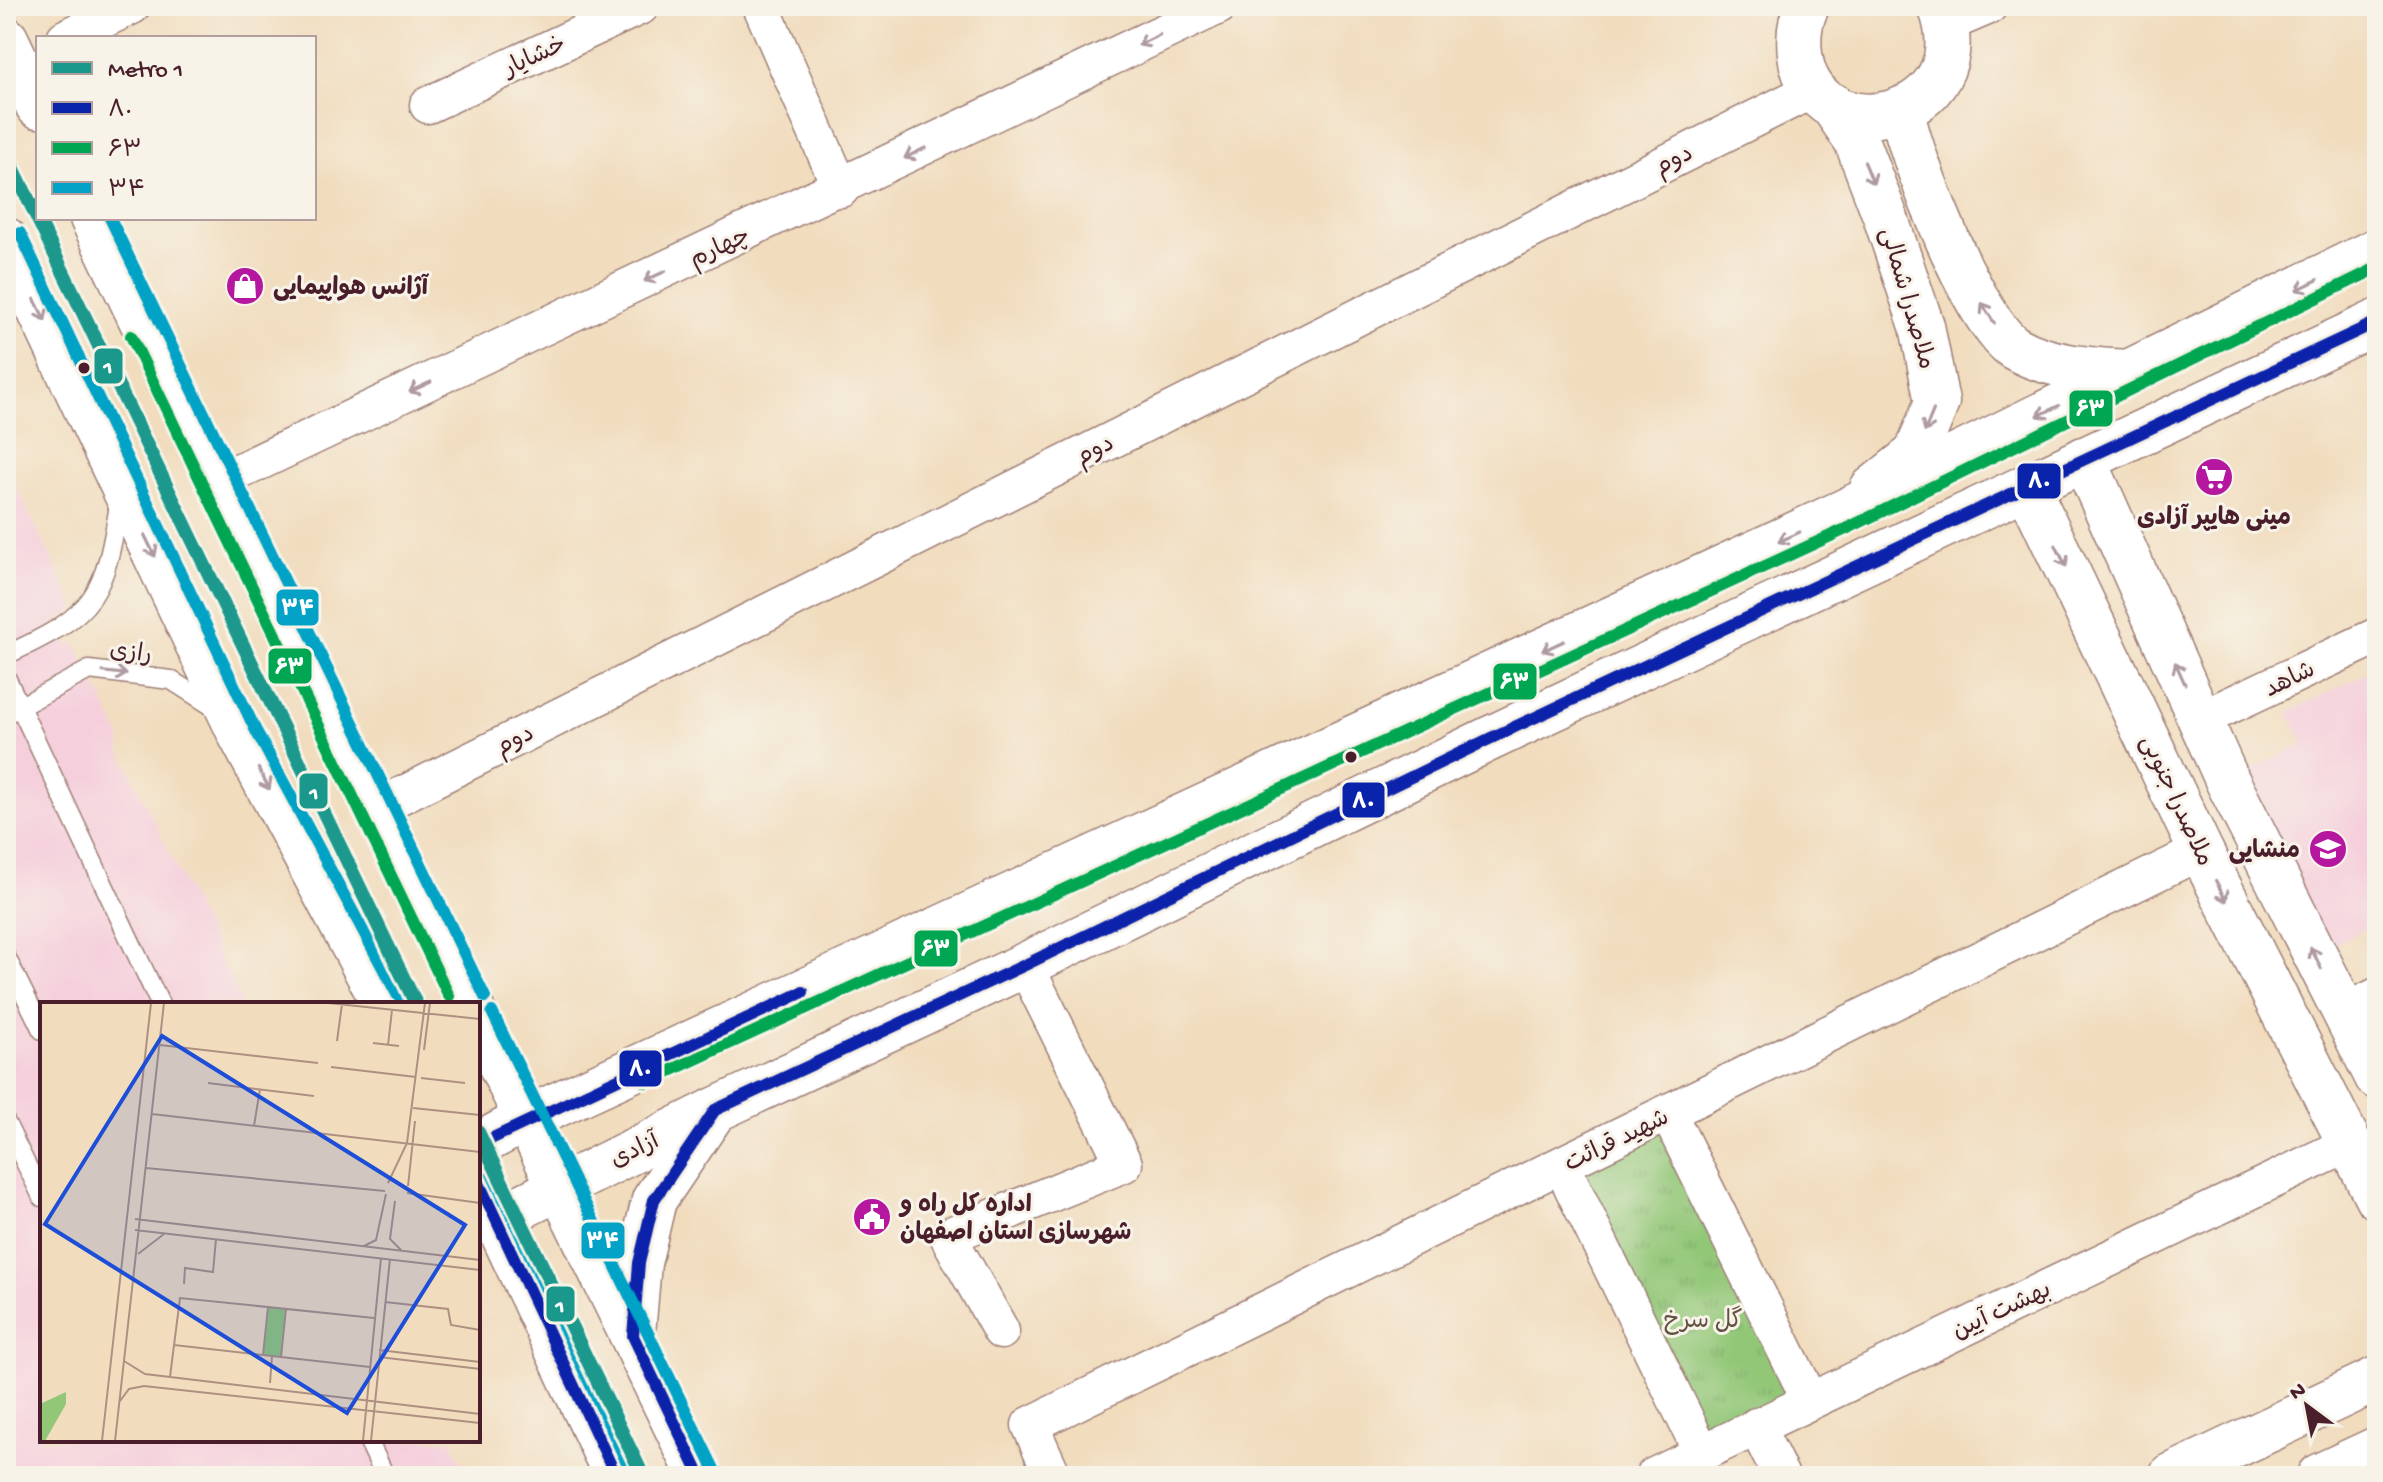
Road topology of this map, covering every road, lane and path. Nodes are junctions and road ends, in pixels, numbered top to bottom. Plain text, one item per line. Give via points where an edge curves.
1 (132, 6) edge
2 (641, 6) edge
3 (761, 6) edge
4 (1219, 6) edge
5 (1989, 6) edge
6 (1802, 15) edge
7 (1944, 15) edge
8 (69, 36) edge
9 (20, 50) edge
10 (1823, 97) junction
11 (36, 100) edge
12 (428, 105) dead end
13 (1902, 111) junction
14 (841, 189) junction
15 (93, 220) edge
16 (6, 240) edge
17 (2377, 250) edge
18 (2377, 322) edge
19 (2129, 372) junction
20 (2084, 459) junction
21 (217, 482) junction
22 (2027, 486) junction
23 (122, 488) junction
24 (1843, 512) junction
25 (2377, 636) edge
26 (6, 655) edge
27 (6, 677) edge
28 (1464, 686) junction
29 (12, 711) edge
30 (2201, 719) junction
31 (241, 736) junction
32 (1489, 739) junction
33 (374, 809) junction
34 (2201, 851) junction
35 (6, 957) edge
36 (1025, 965) junction
37 (159, 1002) edge
38 (383, 1002) edge
39 (470, 1002) edge
40 (2360, 1004) edge
41 (480, 1023) edge
42 (40, 1026) edge
43 (2373, 1061) edge
44 (715, 1110) junction
45 (1668, 1113) junction
46 (528, 1118) junction
47 (6, 1123) edge
48 (480, 1144) edge
49 (2349, 1144) junction
50 (1562, 1166) junction
51 (561, 1186) junction
52 (40, 1193) edge
53 (2377, 1197) edge
54 (487, 1200) edge
55 (1001, 1331) dead end
56 (633, 1336) junction
57 (2377, 1379) edge
58 (1810, 1400) junction
59 (1756, 1426) junction
60 (369, 1442) edge
61 (2377, 1449) edge
62 (1702, 1453) junction
63 (385, 1476) edge
64 (616, 1476) edge
65 (700, 1476) edge
66 (1053, 1476) edge
67 (1654, 1476) edge
68 (1781, 1476) edge
69 (2171, 1476) edge
70 (2319, 1476) edge

1 - 8 street
2 - 12 street, خشایار
3 - 14 street
4 -> 14 street, چهارم
5 - 7 street
6 - 10 main road, ملاصدرا شمالی via 1801,66
7 - 13 main road via 1948,51 1942,72 1927,94
9 - 11 main road
10 - 13 main road via 1856,115
10 -> 24 main road, ملاصدرا شمالی via 1856,140 1884,213 1922,326 1937,402 1916,454
10 - 33 street, دوم
19 -> 13 main road via 2039,359 2012,346 1988,315 1960,262 1918,172
14 -> 21 street, چهارم
15 - 21 main road
16 -> 23 main road
17 -> 19 main road
18 - 20 main road, آزادی
19 -> 24 main road
20 - 22 main road, آزادی
30 -> 20 main road
21 - 33 main road
22 - 32 main road, آزادی
22 -> 34 main road, ملاصدرا جنوبی
23 - 26 lane via 111,560 90,602 61,630
23 -> 31 main road
24 -> 28 main road
25 - 30 street, شاهد
27 - 29 lane
28 - 32 main road
28 - 46 main road
29 -> 31 lane, رازی via 89,670 171,680 226,716
29 - 37 lane
40 -> 30 main road via 2228,782
31 -> 38 main road
32 - 36 main road, آزادی
33 - 39 main road
34 - 45 street, شهید قرائت
34 -> 49 main road, ملاصدرا جنوبی
35 - 42 lane
36 - 44 main road, آزادی
36 - 55 street via 1124,1164 948,1236
40 - 43 main road
41 - 46 main road
44 - 51 main road, آزادی
44 - 56 main road via 654,1200 639,1263
45 - 50 street, شهید قرائت
45 - 58 street
46 - 48 main road
46 - 51 main road
47 - 52 lane
49 - 53 main road, ملاصدرا جنوبی
49 - 58 street, بهشت آیین
50 - 62 street
50 - 66 street, شهید قرائت via 1030,1425
51 - 54 main road, آزادی
51 - 56 main road
54 - 64 main road
56 - 65 main road
57 - 69 main road
58 - 59 street, بهشت آیین
59 - 62 street, بهشت آیین
59 - 68 street
60 - 63 lane
61 - 70 main road
62 - 67 street, بهشت آیین

